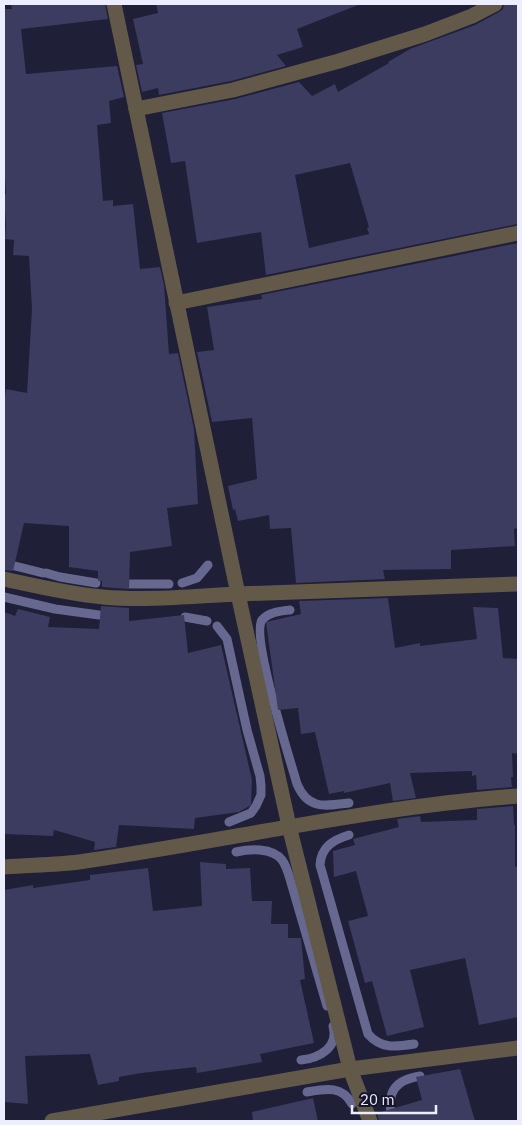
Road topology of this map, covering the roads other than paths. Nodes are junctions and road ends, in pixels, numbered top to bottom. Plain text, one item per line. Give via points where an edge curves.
1 (114, 4) edge
2 (495, 4) edge
3 (136, 109) junction
4 (518, 233) edge
5 (176, 302) junction
6 (4, 579) edge
7 (518, 584) edge
8 (238, 594) junction
9 (518, 796) edge
10 (289, 826) junction
11 (4, 867) edge
12 (518, 1048) edge
13 (350, 1068) junction
14 (97, 1118) edge
15 (52, 1121) edge
16 (370, 1121) edge

1 - 3 street
2 - 3 street via 426,34 339,61 233,90
3 - 5 street
4 - 5 street
5 - 8 street
6 - 8 street via 103,597
7 - 8 street
8 - 10 street
9 - 10 street via 467,800
10 - 11 street via 78,862
10 - 13 street
12 - 13 street
13 - 14 street
13 - 16 street
14 - 15 street

